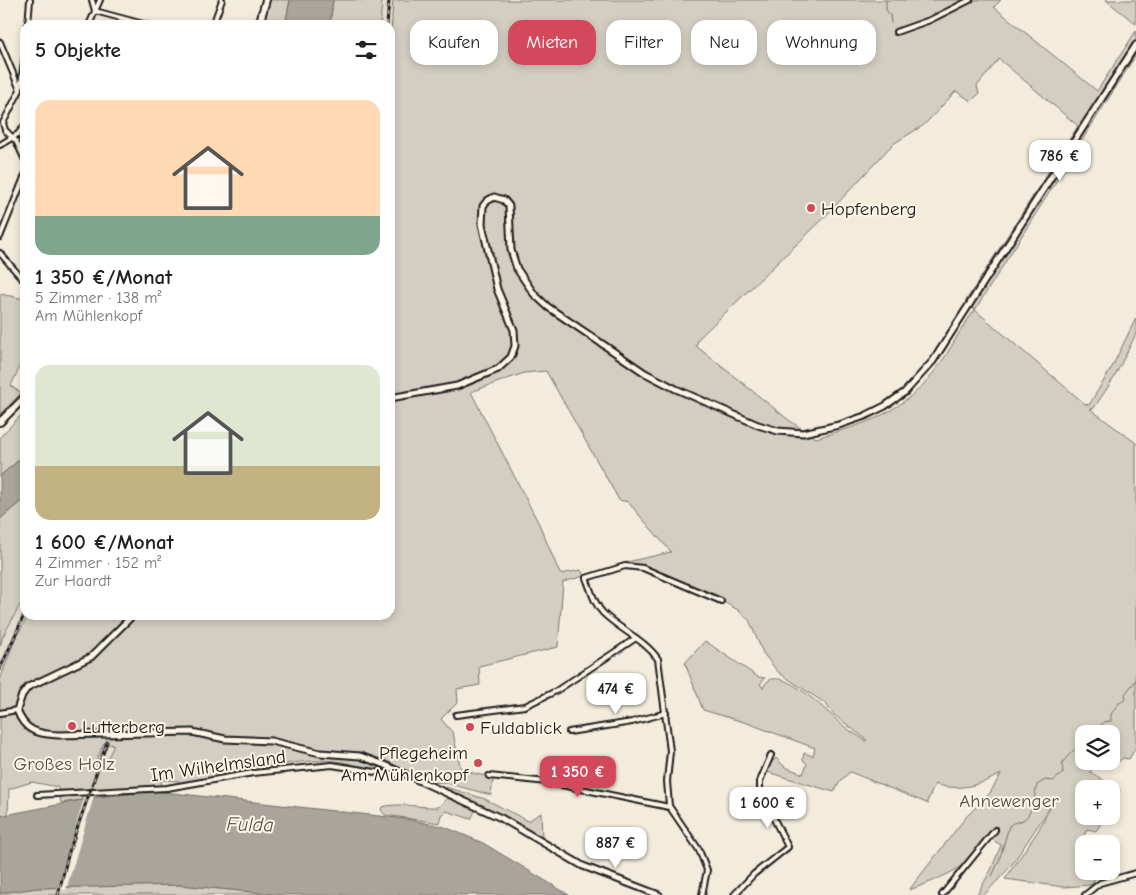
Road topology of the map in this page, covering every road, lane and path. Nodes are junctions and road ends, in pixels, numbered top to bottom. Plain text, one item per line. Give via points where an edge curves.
1 (30, 0) edge
2 (92, 0) edge
3 (100, 0) edge
4 (222, 0) edge
5 (266, 0) edge
6 (970, 0) edge
7 (95, 11) junction
8 (28, 20) edge
9 (91, 20) edge
10 (128, 20) edge
11 (216, 20) edge
12 (260, 20) edge
13 (896, 32) dead end
14 (0, 42) edge
15 (1136, 45) edge
16 (20, 90) joint
17 (20, 131) edge
18 (12, 137) junction
19 (0, 145) edge
20 (20, 151) edge
21 (20, 187) edge
22 (0, 237) edge
23 (0, 253) edge
24 (20, 276) edge
25 (395, 397) edge
26 (20, 401) edge
27 (0, 422) edge
28 (721, 601) dead end
29 (128, 620) edge
30 (636, 638) junction
31 (17, 710) junction
32 (2, 712) edge
33 (666, 713) junction
34 (456, 715) dead end
35 (570, 732) dead end
36 (771, 755) dead end
37 (401, 773) junction
38 (489, 776) dead end
39 (37, 795) dead end
40 (669, 807) junction
41 (995, 830) dead end
42 (1136, 873) edge
43 (658, 895) edge
44 (702, 895) edge
45 (734, 895) edge
46 (942, 895) edge
47 (1085, 895) edge

1 - 8 street
2 - 7 street
3 - 7 street
4 - 11 street
5 - 12 main road
6 - 13 street
7 - 9 street
7 - 10 street
14 - 16 street
15 - 25 street via 933,361 905,392 865,416 803,433 778,431 717,408 646,373 555,312 534,294 518,269 511,250 509,206 504,200 494,197 483,206 482,224 497,289 514,330 515,346 511,357 498,369 457,386
16 - 18 street via 3,123
17 - 18 street
18 - 19 street
18 - 20 street
21 - 22 street
23 - 24 street
26 - 27 main road
28 - 30 street via 643,568 625,566 586,578 603,613
29 - 31 street via 91,657 32,684 22,695
30 - 33 street via 658,659
30 - 34 street via 556,691 525,706
31 - 32 street
31 - 37 street via 27,728 47,735 192,732 225,739 271,741 320,753 360,756
33 - 35 street via 614,726
33 - 40 street via 670,752
36 - 45 street via 760,781 760,791 788,847
37 - 39 street, Im Wilhelmsland via 394,775 332,766 253,773 167,788
37 - 43 street via 501,818 566,857
38 - 40 street via 547,782
40 - 44 street via 699,850 707,870
41 - 46 street
42 - 47 street via 1100,883

